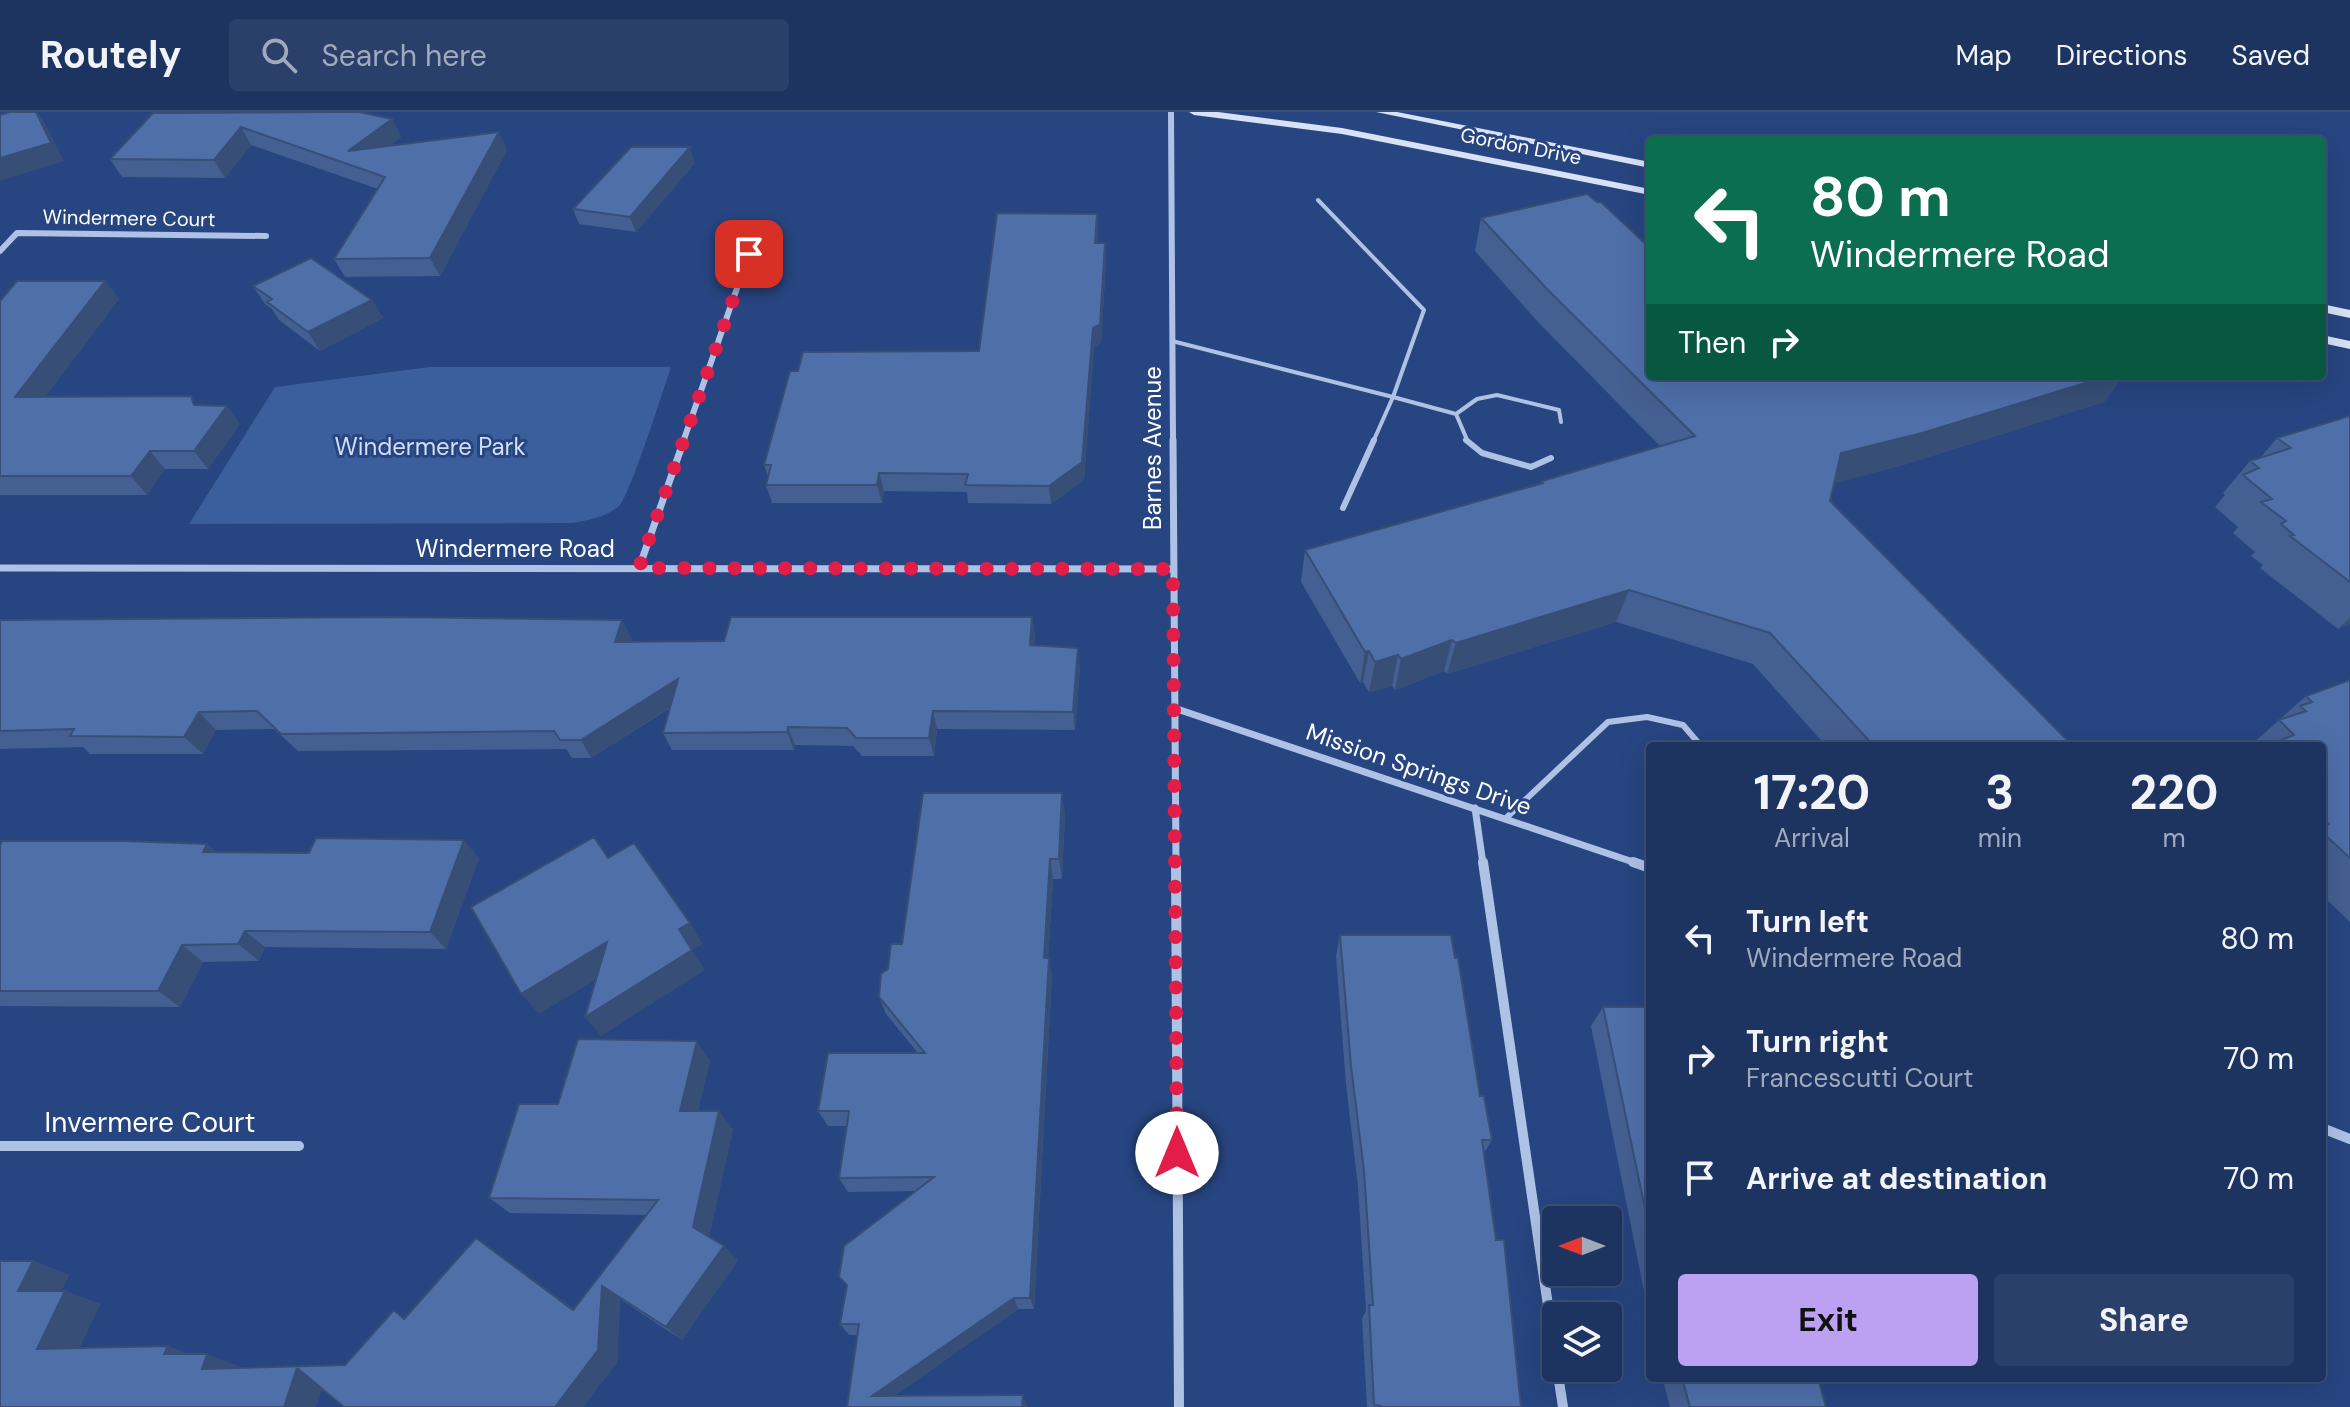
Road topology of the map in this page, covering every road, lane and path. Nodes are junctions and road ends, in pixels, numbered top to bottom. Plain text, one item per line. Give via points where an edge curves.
1 (1171, 112) edge
2 (1194, 112) edge
3 (1381, 112) edge
4 (1646, 164) edge
5 (1646, 191) edge
6 (1318, 200) dead end
7 (266, 236) dead end
8 (0, 251) edge
9 (749, 254) dead end
10 (2326, 309) edge
11 (2350, 314) edge
12 (2326, 340) edge
13 (1172, 341) junction
14 (2350, 345) edge
15 (1393, 397) junction
16 (1456, 414) junction
17 (1561, 422) dead end
18 (1551, 458) dead end
19 (1343, 508) dead end
20 (0, 568) edge
21 (639, 568) junction
22 (1173, 569) junction
23 (1174, 708) junction
24 (1698, 742) edge
25 (1475, 808) junction
26 (1505, 819) junction
27 (1646, 867) edge
28 (2326, 1130) edge
29 (2350, 1139) edge
30 (0, 1146) edge
31 (299, 1146) dead end
32 (1547, 1302) edge
33 (1559, 1382) edge
34 (1179, 1407) edge
35 (1563, 1407) edge

1 - 13 street, Barnes Avenue
2 - 5 main road, Gordon Drive via 1342,131
3 - 4 main road, Gordon Drive
6 - 15 lane via 1424,310
7 - 8 street, Windermere Court via 17,233
9 - 21 street
10 - 11 main road
12 - 14 main road
13 - 15 lane
13 - 22 street, Barnes Avenue
15 - 16 lane
15 - 19 lane
16 - 17 lane via 1477,399 1497,395 1559,410
16 - 18 lane via 1465,439 1482,453 1531,467
20 - 21 street, Windermere Road
21 - 22 street, Windermere Road
22 - 23 street, Barnes Avenue
23 - 25 street, Mission Springs Drive
23 - 34 street, Barnes Avenue
24 - 26 lane via 1683,725 1647,717 1608,722
25 - 26 street, Mission Springs Drive
25 - 32 street
26 - 27 street, Mission Springs Drive
28 - 29 street
30 - 31 street, Invermere Court
33 - 35 street

